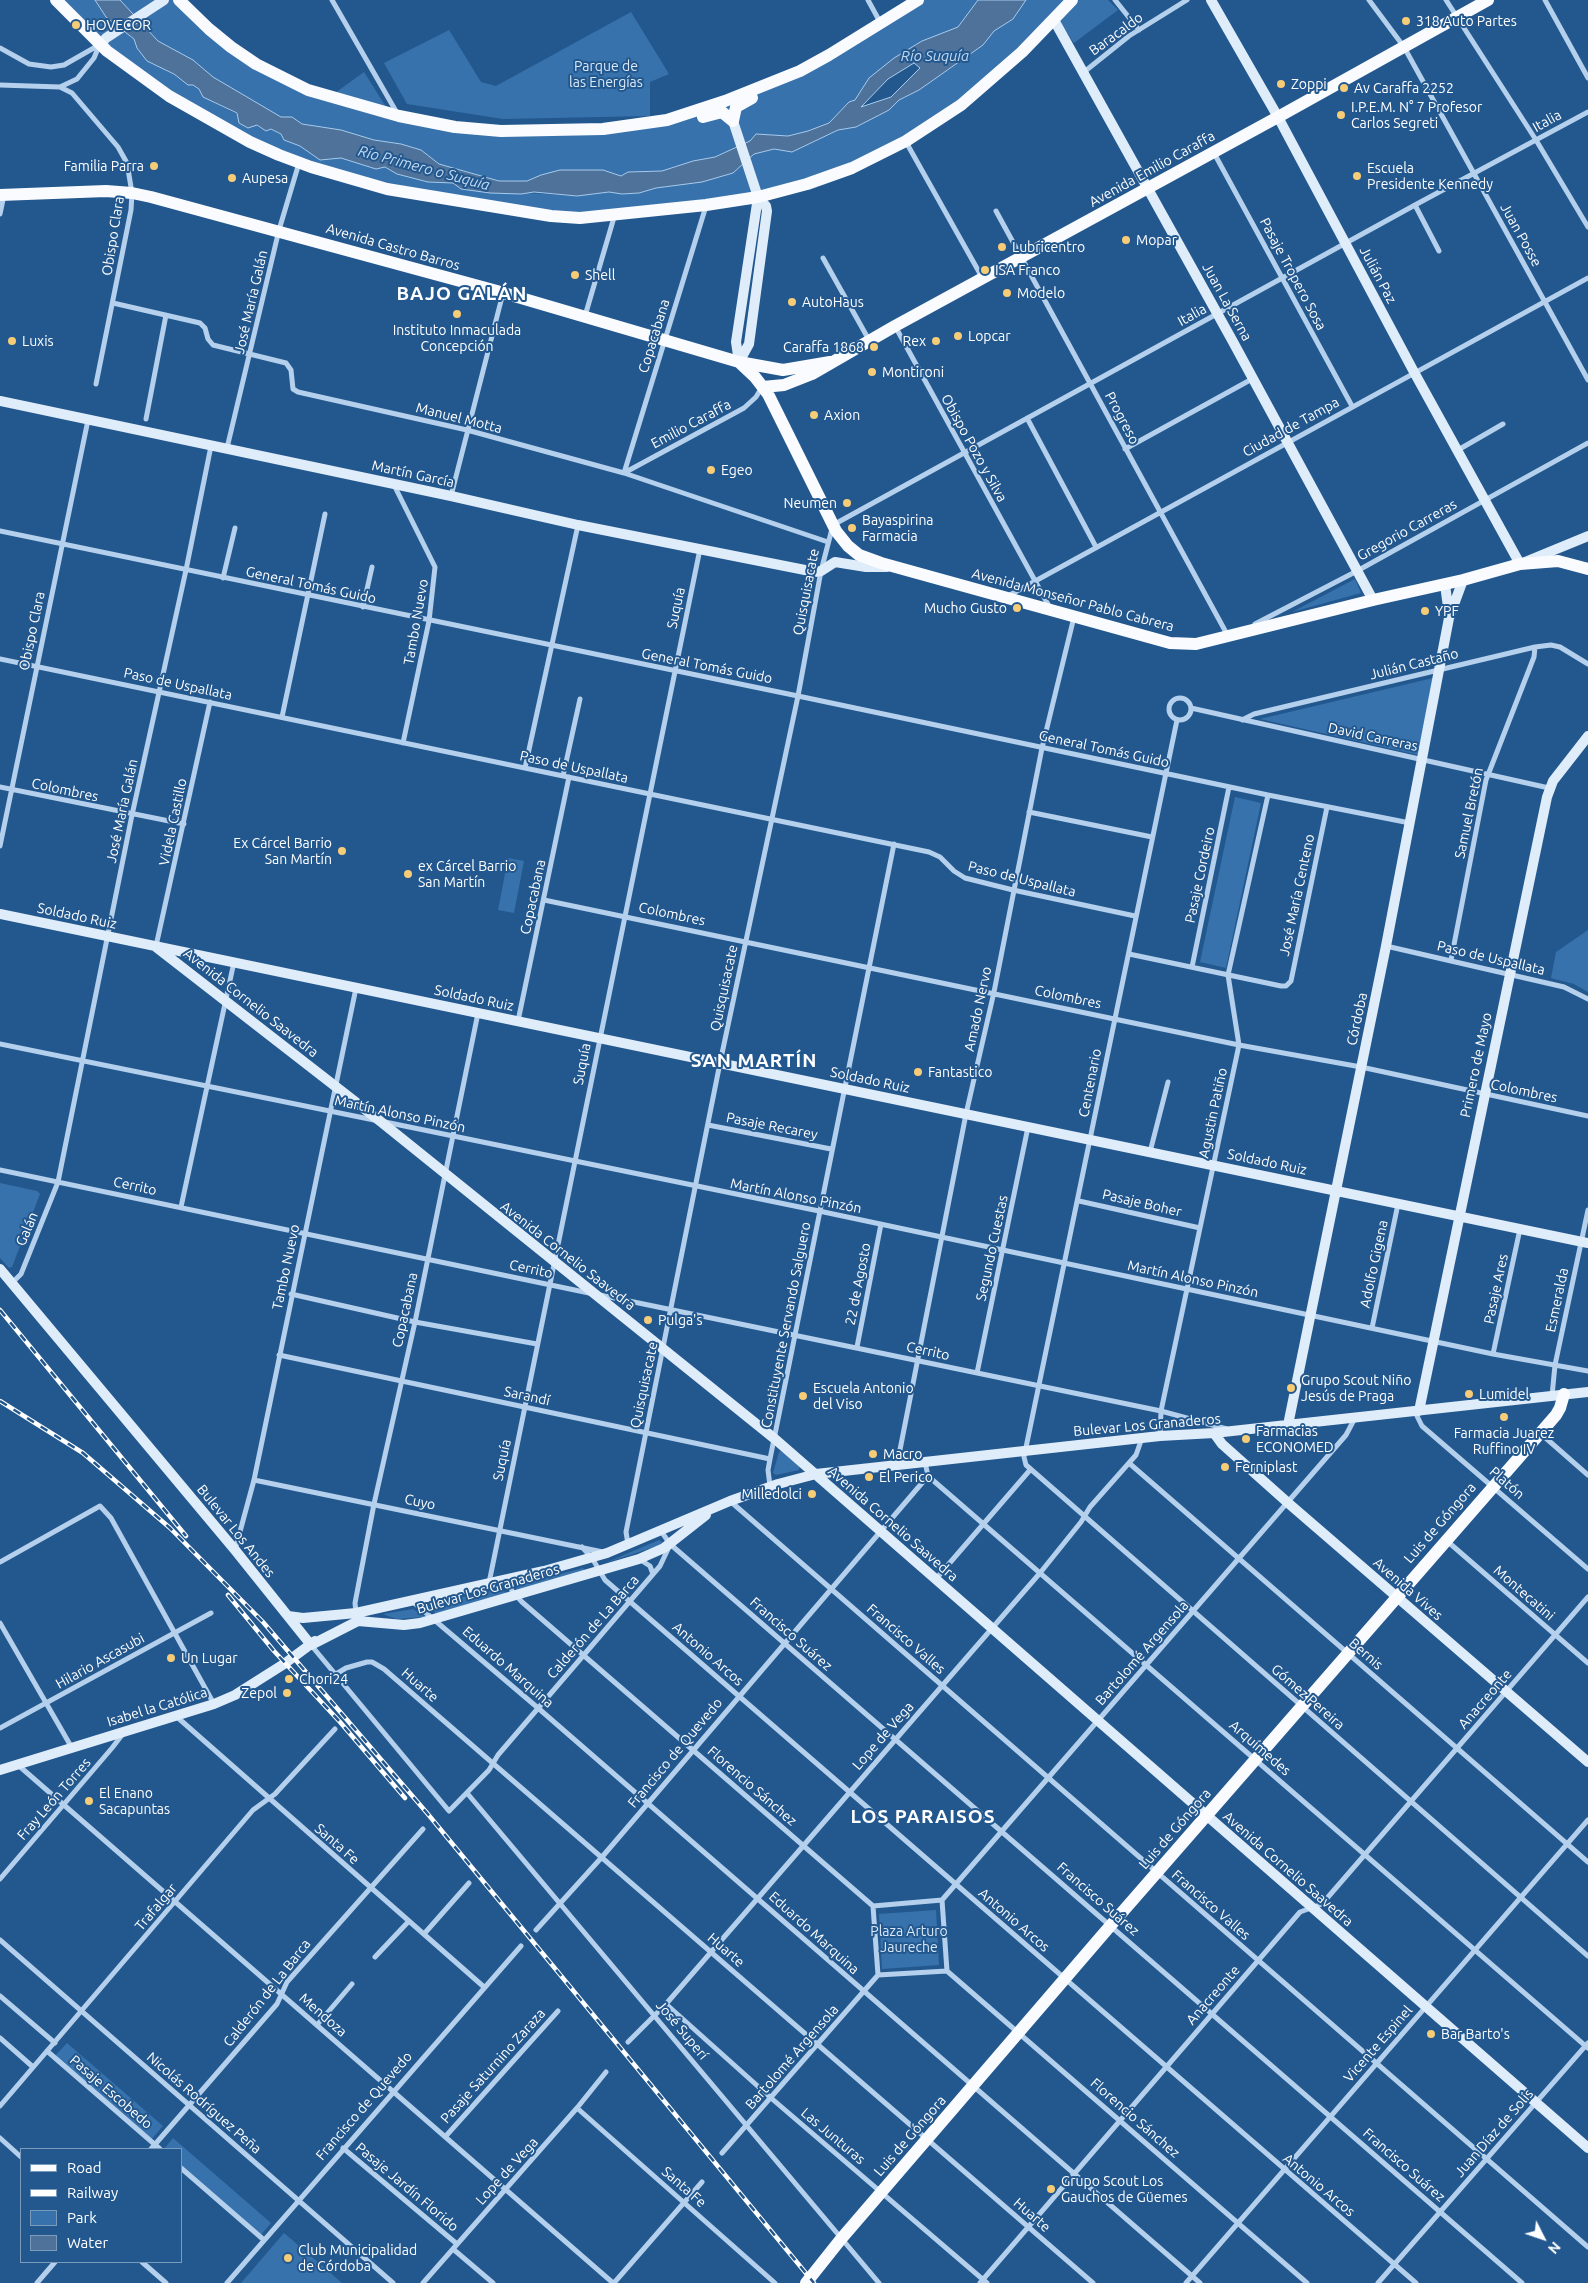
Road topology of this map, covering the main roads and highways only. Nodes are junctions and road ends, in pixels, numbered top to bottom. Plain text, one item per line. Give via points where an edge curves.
1 (56, 0) edge
2 (163, 0) edge
3 (179, 0) edge
4 (918, 0) edge
5 (1072, 0) edge
6 (1211, 0) edge
7 (1488, 0) edge
8 (896, 13) junction
9 (1054, 20) junction
10 (103, 42) junction
11 (1278, 117) junction
12 (732, 119) junction
13 (625, 128) junction
14 (1148, 188) junction
15 (757, 192) junction
16 (2, 195) edge
17 (739, 362) junction
18 (830, 362) junction
19 (784, 385) junction
20 (763, 387) junction
21 (0, 401) edge
22 (776, 407) junction
23 (1588, 536) edge
24 (1572, 543) junction
25 (1520, 564) junction
26 (1572, 564) junction
27 (900, 568) junction
28 (1588, 569) edge
29 (1463, 580) junction
30 (1445, 585) junction
31 (1373, 600) junction
32 (1449, 618) junction
33 (1588, 736) edge
34 (0, 914) edge
35 (156, 947) junction
36 (1335, 1190) junction
37 (1459, 1217) junction
38 (1585, 1243) edge
39 (0, 1269) edge
40 (1588, 1392) edge
41 (1558, 1395) junction
42 (1417, 1411) junction
43 (1288, 1425) junction
44 (1214, 1433) junction
45 (816, 1474) junction
46 (714, 1507) junction
47 (1396, 1597) junction
48 (356, 1613) junction
49 (288, 1616) junction
50 (311, 1645) junction
51 (1588, 1762) edge
52 (0, 1770) edge
53 (1206, 1816) junction
54 (1588, 2148) edge
55 (806, 2283) edge

1 - 10 main road
2 - 10 main road
3 - 13 main road via 220,39 256,64 325,96 399,116 501,131
4 - 8 main road
5 - 9 main road
6 - 11 main road, Julián Paz
7 - 11 main road, Avenida Emilio Caraffa
8 - 12 main road via 889,24 813,73 741,103
8 - 13 main road via 829,56 800,70 725,101 667,120
9 - 14 main road, Juan La Serna
9 - 15 main road via 974,94 906,142 852,168 807,184
10 - 15 main road via 182,103 263,149 371,185 410,194 573,218 706,205
11 - 14 main road, Avenida Emilio Caraffa
11 - 25 main road, Julián Paz
12 - 13 main road via 722,112 655,128
12 - 15 main road
14 - 18 main road, Avenida Emilio Caraffa
14 - 31 main road, Juan La Serna
15 - 17 main road via 736,342
16 - 17 main road, Avenida Castro Barros via 132,193 279,230
17 - 18 main road, Avenida Emilio Caraffa via 783,370
17 - 20 main road, Avenida Castro Barros
18 - 19 main road, Avenida Emilio Caraffa via 812,374
19 - 20 main road, Avenida Emilio Caraffa
19 - 22 main road via 778,394
20 - 22 main road, Avenida Monseñor Pablo Cabrera
21 - 27 main road, Martín García via 578,525 815,572 835,562
22 - 27 main road, Avenida Monseñor Pablo Cabrera via 844,542 858,555
23 - 24 main road
24 - 25 main road
24 - 26 main road via 1566,554
25 - 26 main road, Avenida Monseñor Pablo Cabrera via 1558,561
25 - 29 main road, Avenida Monseñor Pablo Cabrera
26 - 28 main road, Avenida Monseñor Pablo Cabrera
27 - 31 main road, Avenida Monseñor Pablo Cabrera via 1177,644 1196,644
29 - 30 main road, Avenida Monseñor Pablo Cabrera
29 - 32 main road, Córdoba
30 - 31 main road, Avenida Monseñor Pablo Cabrera
30 - 32 main road, Córdoba
32 - 36 main road, Córdoba
33 - 37 main road, Primero de Mayo via 1549,788
34 - 35 main road, Soldado Ruiz
35 - 36 main road, Soldado Ruiz
35 - 45 main road, Avenida Cornelio Saavedra via 380,1121
36 - 37 main road, Soldado Ruiz
36 - 43 main road, Córdoba
37 - 38 main road, Soldado Ruiz
37 - 42 main road, Primero de Mayo
39 - 49 main road, Bulevar Los Andes
40 - 41 main road, Bulevar Los Granaderos
41 - 42 main road, Bulevar Los Granaderos
41 - 47 main road, Luis de Góngora via 1560,1408 1540,1433
42 - 43 main road, Bulevar Los Granaderos
43 - 44 main road, Bulevar Los Granaderos
44 - 45 main road, Bulevar Los Granaderos via 1160,1436
44 - 47 main road, Avenida Vives via 1222,1444
45 - 46 main road, Bulevar Los Granaderos via 770,1486
45 - 53 main road, Avenida Cornelio Saavedra
46 - 48 main road, Bulevar Los Granaderos via 592,1558
46 - 50 main road, Bulevar Los Granaderos via 670,1544 639,1559 435,1619 404,1625 358,1621
47 - 51 main road, Avenida Vives
47 - 53 main road, Luis de Góngora
48 - 49 main road, Bulevar Los Granaderos via 303,1618
48 - 50 main road, Bulevar Los Granaderos via 322,1633
49 - 50 main road, Bulevar Los Andes
50 - 52 main road, Isabel la Católica via 235,1695 214,1704
53 - 54 main road, Avenida Cornelio Saavedra
53 - 55 main road, Luis de Góngora

